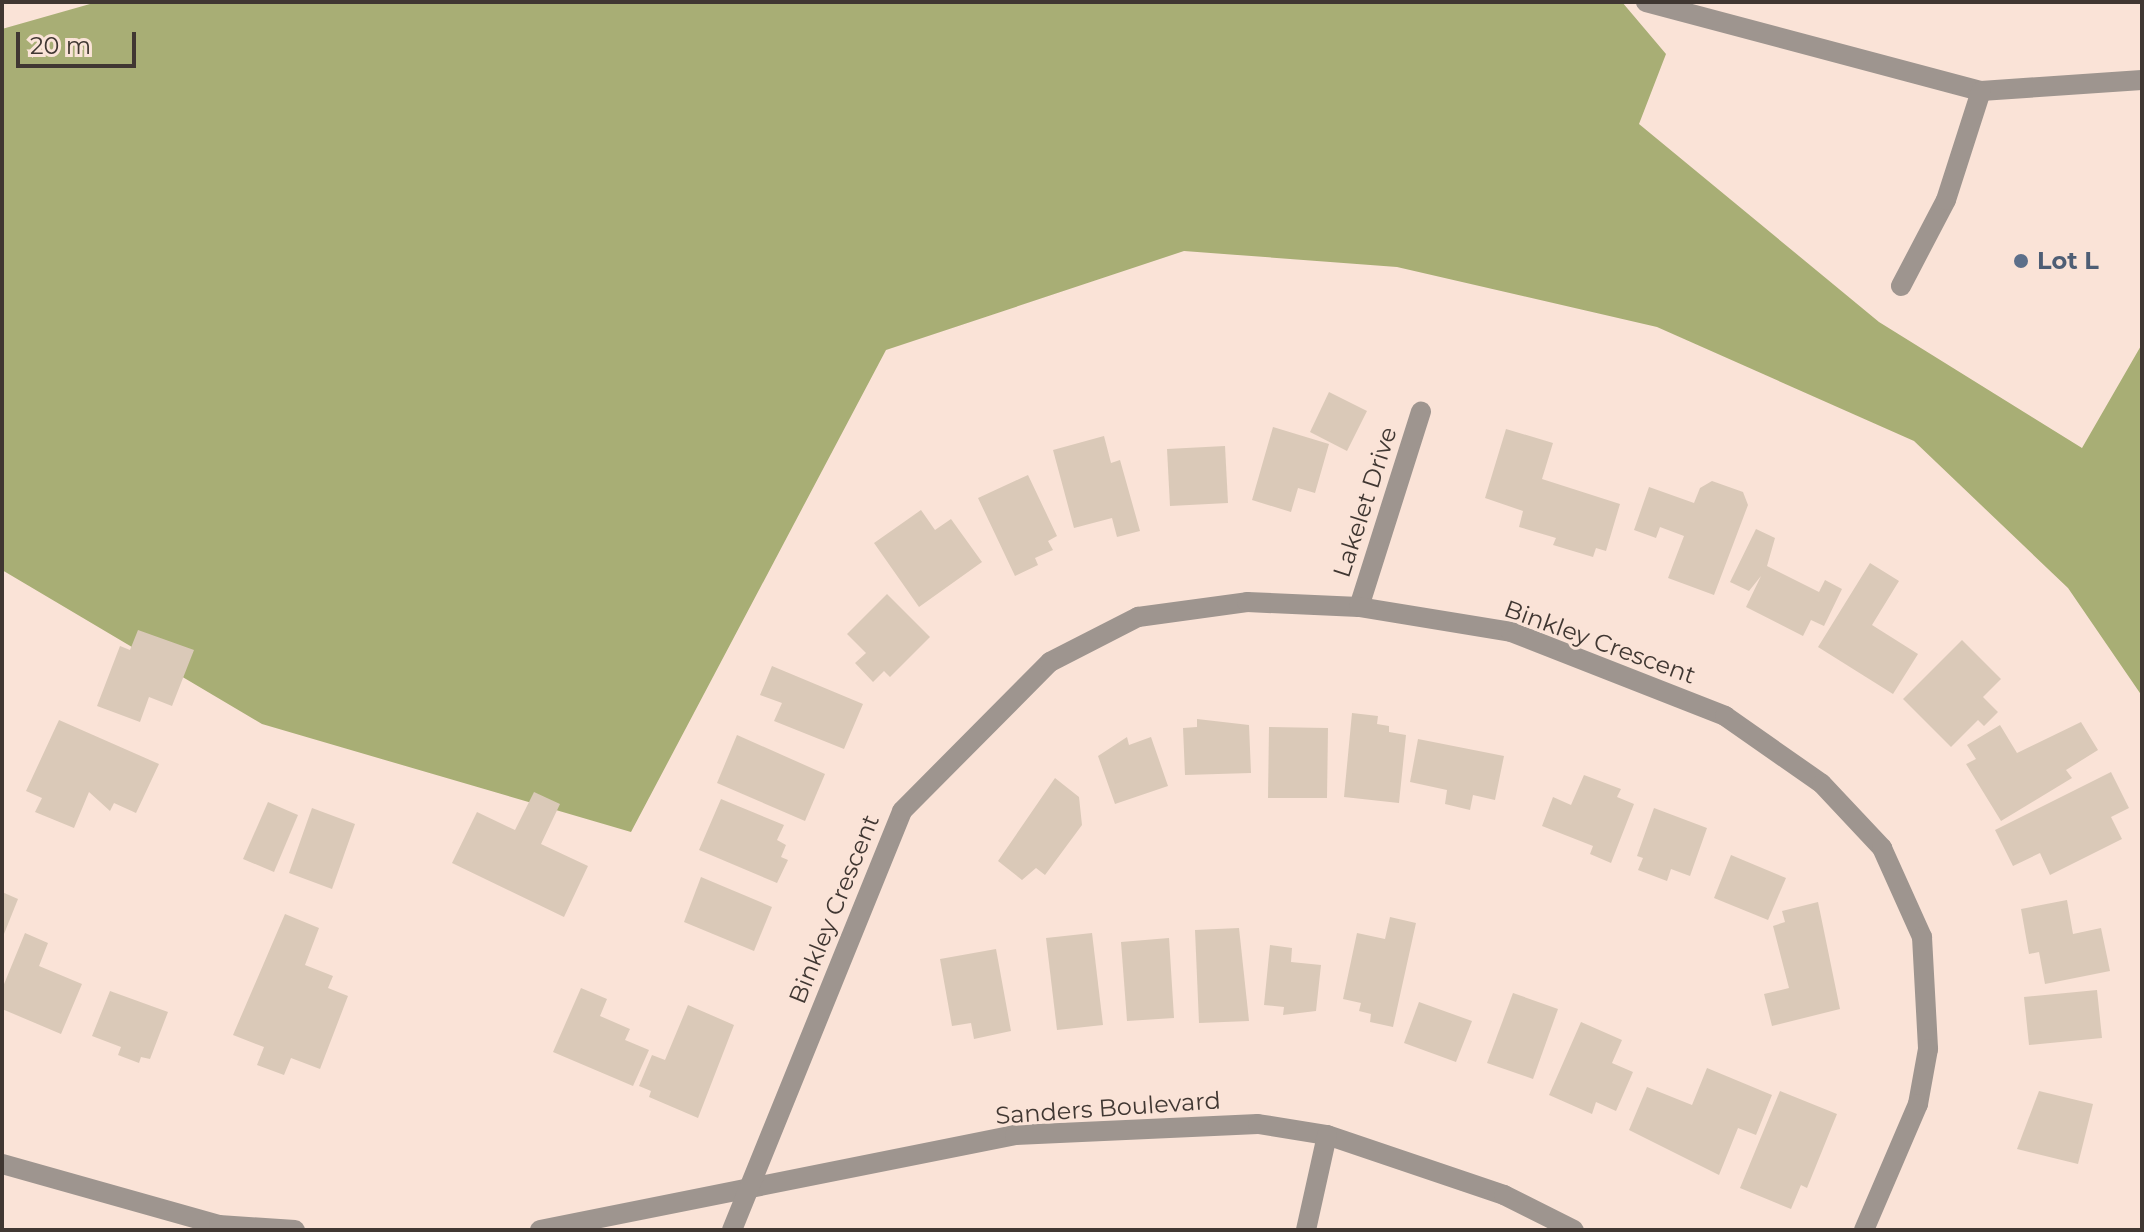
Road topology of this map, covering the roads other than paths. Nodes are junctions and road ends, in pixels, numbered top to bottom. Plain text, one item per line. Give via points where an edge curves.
1 (1646, 2) edge
2 (2142, 80) edge
3 (1981, 91) junction
4 (1901, 286) dead end
5 (1421, 412) dead end
6 (1359, 607) junction
7 (1327, 1135) junction
8 (2, 1164) edge
9 (748, 1193) junction
10 (218, 1228) edge
11 (295, 1230) edge
12 (540, 1230) edge
13 (732, 1230) edge
14 (1306, 1230) edge
15 (1574, 1230) edge
16 (1864, 1230) edge

1 - 3 street
2 - 3 street
3 - 4 street via 1946,200
5 - 6 street, Lakelet Drive
6 - 9 street, Binkley Crescent via 1247,602 1138,617 1050,662 983,726 902,811
6 - 16 street, Binkley Crescent via 1511,632 1725,716 1822,784 1882,848 1922,937 1928,1049 1918,1104
7 - 9 street, Sanders Boulevard via 1258,1124 1015,1135
7 - 14 street
7 - 15 street, Sanders Boulevard via 1504,1195
8 - 10 street
9 - 12 street, Sanders Boulevard
9 - 13 street, Binkley Crescent
10 - 11 street

